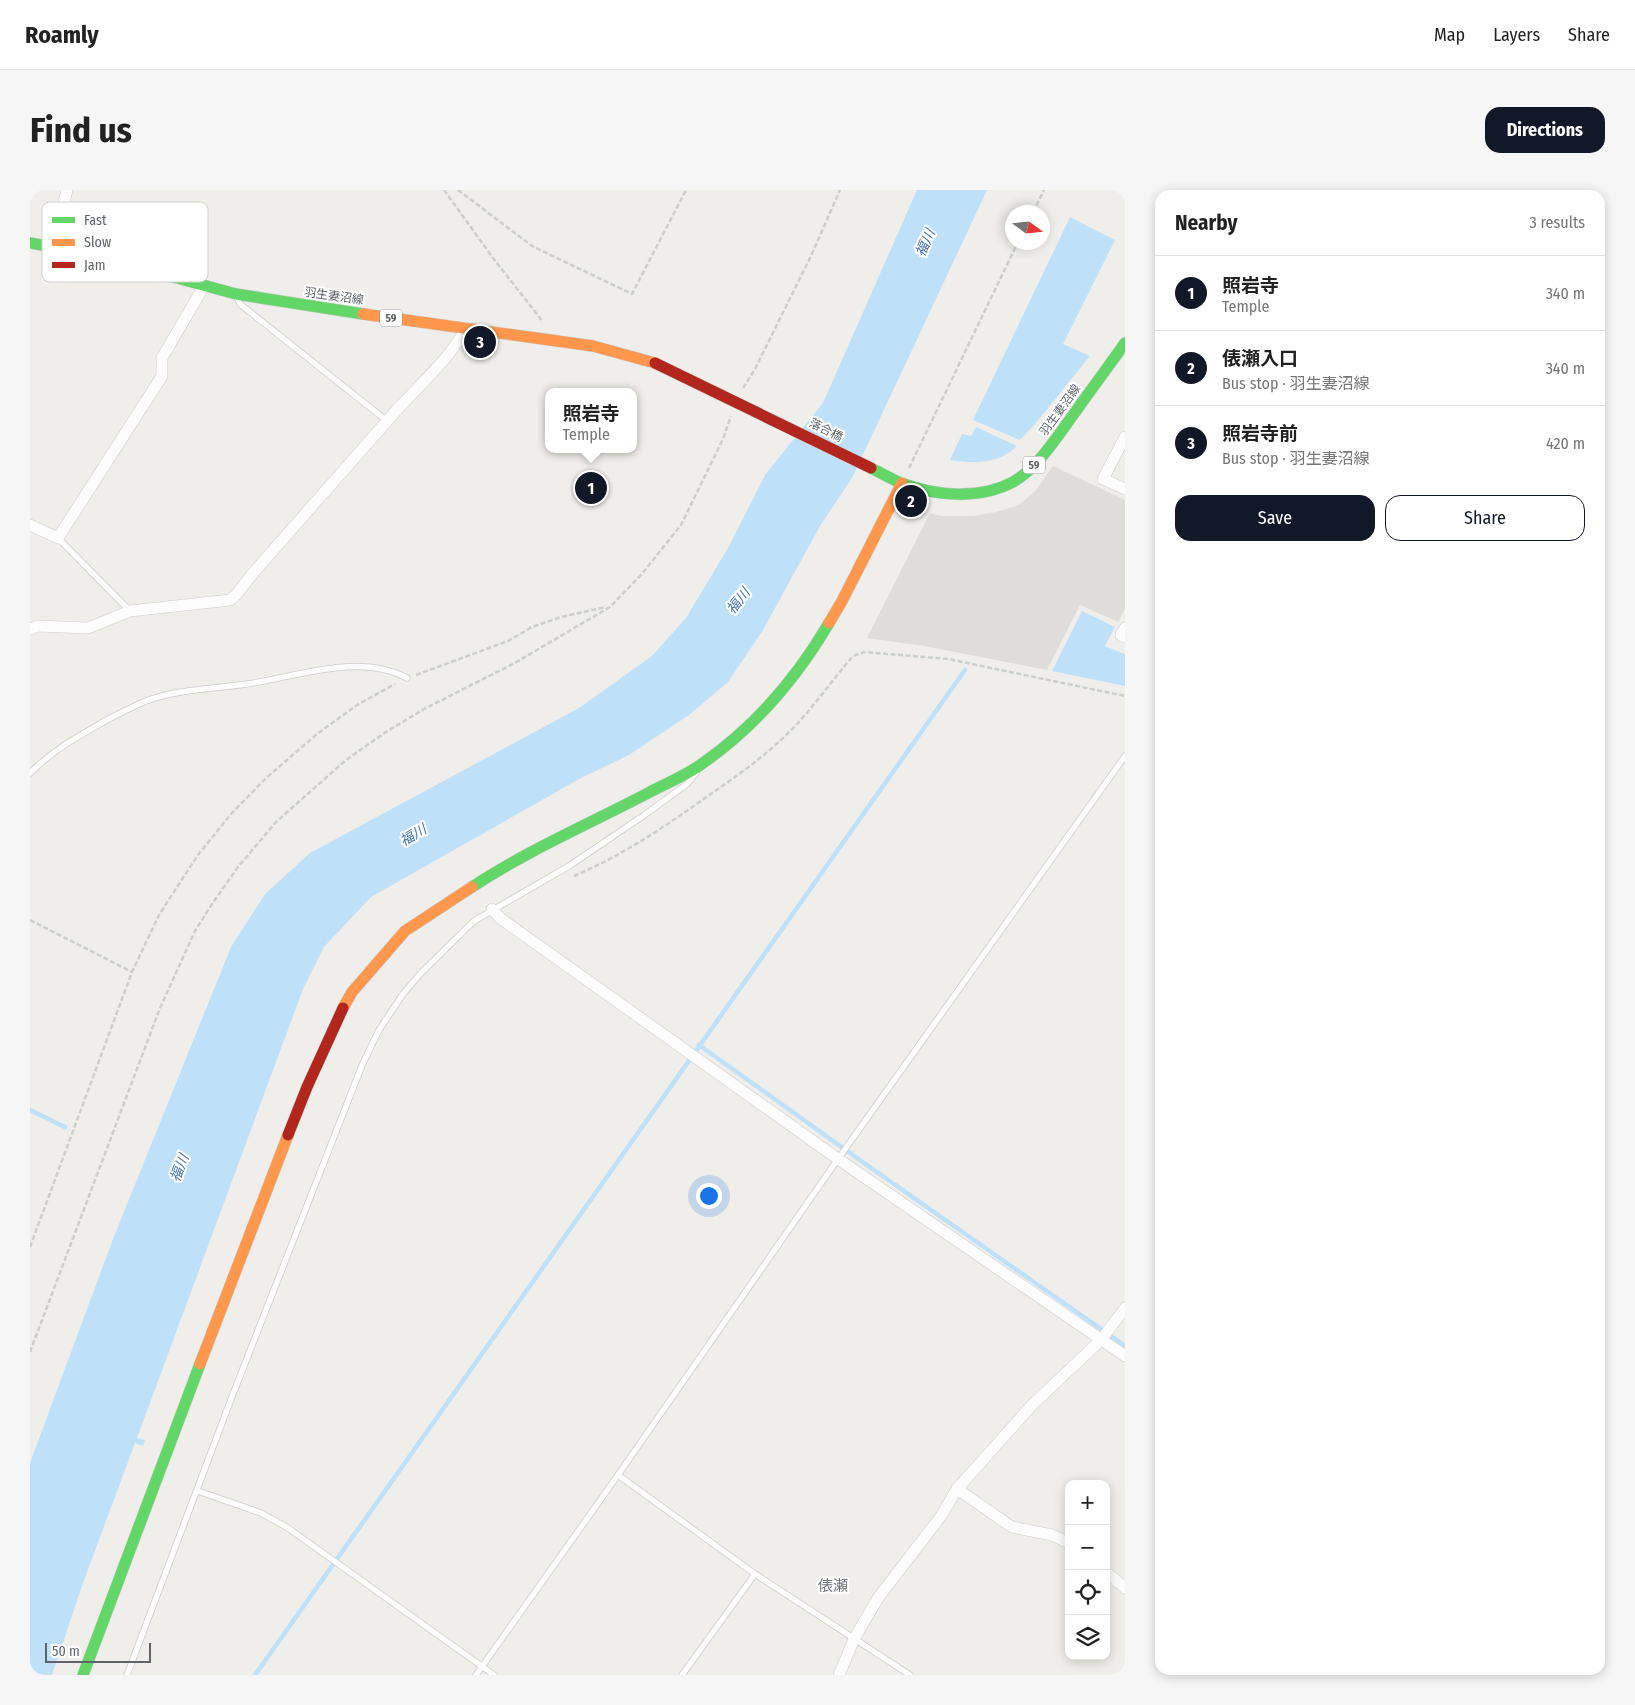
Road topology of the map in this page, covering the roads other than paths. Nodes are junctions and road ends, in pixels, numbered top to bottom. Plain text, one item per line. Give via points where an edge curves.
1 (190, 282) edge
2 (204, 286) junction
3 (236, 294) junction
4 (466, 328) junction
5 (1125, 343) edge
6 (747, 406) joint
7 (387, 421) junction
8 (1125, 437) edge
9 (897, 481) junction
10 (1125, 489) edge
11 (30, 525) edge
12 (58, 538) junction
13 (130, 611) junction
14 (1125, 628) edge
15 (30, 629) edge
16 (1125, 637) edge
17 (408, 678) road end
18 (1125, 756) edge
19 (702, 764) junction
20 (30, 773) edge
21 (492, 909) junction
22 (838, 1159) junction
23 (1125, 1308) edge
24 (1101, 1340) junction
25 (1125, 1356) edge
26 (618, 1475) junction
27 (957, 1489) junction
28 (198, 1491) junction
29 (1065, 1541) edge
30 (755, 1574) junction
31 (1110, 1575) edge
32 (1125, 1588) edge
33 (854, 1639) junction
34 (482, 1666) junction
35 (83, 1675) edge
36 (127, 1675) edge
37 (476, 1675) edge
38 (494, 1675) edge
39 (682, 1675) edge
40 (840, 1675) edge
41 (910, 1675) edge

1 - 2 street, 羽生妻沼線 / 59
2 - 3 street, 羽生妻沼線 / 59
2 - 12 street via 162,358 162,376
3 - 4 street, 羽生妻沼線 / 59
3 - 7 lane via 240,304
4 - 6 street, 羽生妻沼線 / 59 via 593,346 647,360
4 - 7 street via 446,357
5 - 9 street, 羽生妻沼線 / 59 via 1049,448 1034,466 1014,481 985,492 956,494 939,493
6 - 9 street, 落合橋 / 59
7 - 13 street via 230,600
8 - 10 street via 1103,479
9 - 19 street via 842,602 803,665 752,724
11 - 12 street
12 - 13 lane
13 - 15 street via 88,628 38,626
14 - 16 street via 1121,635
17 - 20 lane via 372,668 314,670 249,684 167,694 144,702 58,748
18 - 22 lane
19 - 21 lane via 687,784 643,816 569,866
19 - 35 street via 523,857 405,930 352,992 307,1087
21 - 22 street via 500,918
21 - 28 lane via 474,921 420,974 379,1030 363,1062
22 - 24 street
22 - 26 lane
23 - 24 street
24 - 25 street
24 - 27 street via 1032,1405
26 - 30 lane
26 - 34 lane
27 - 29 street via 1012,1527 1052,1535
27 - 33 street via 941,1516 878,1598
28 - 34 lane via 261,1513 288,1528
28 - 36 lane
30 - 33 lane
30 - 39 lane
31 - 32 street
33 - 40 street
33 - 41 lane
34 - 37 lane
34 - 38 lane

